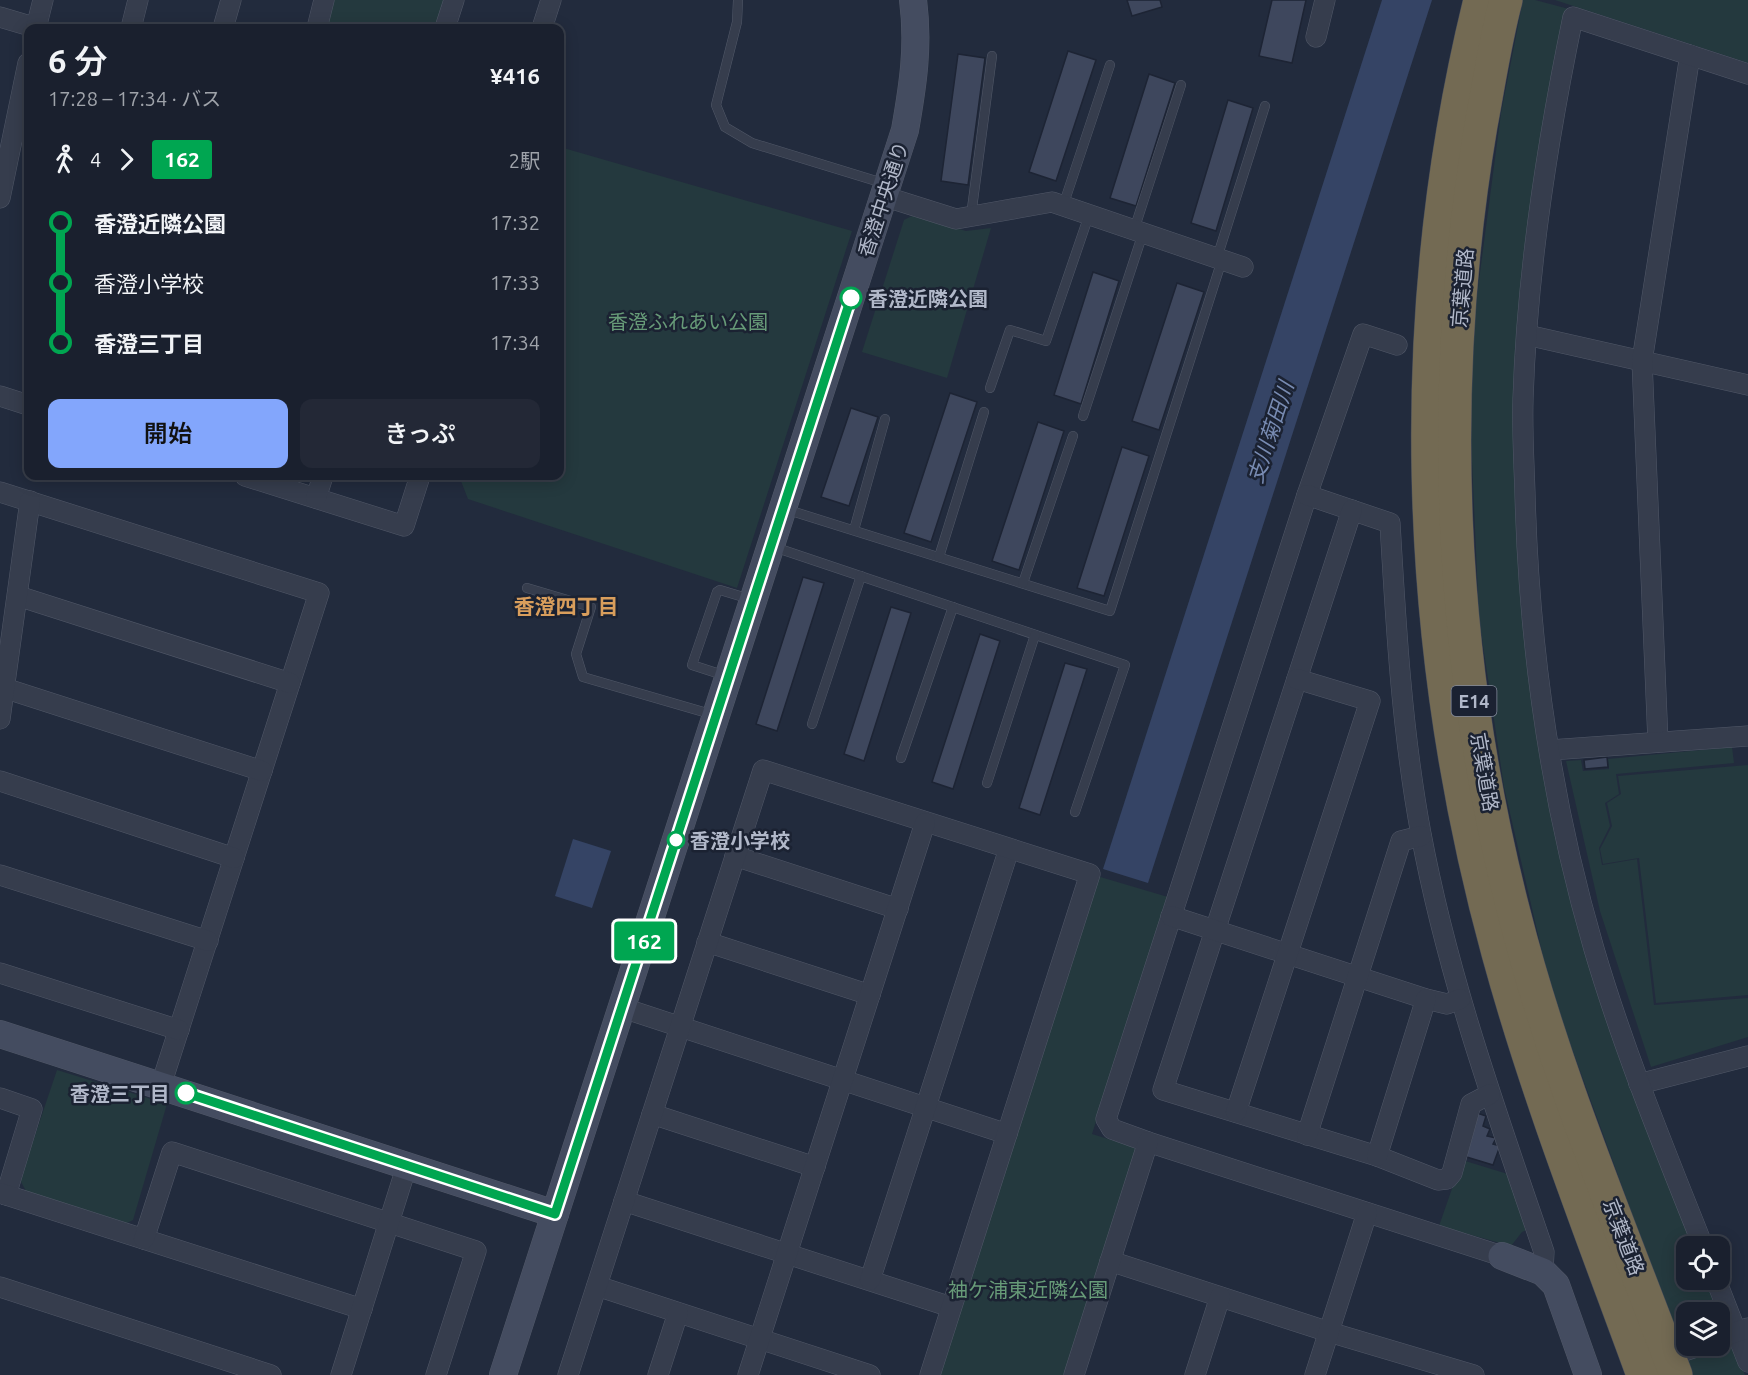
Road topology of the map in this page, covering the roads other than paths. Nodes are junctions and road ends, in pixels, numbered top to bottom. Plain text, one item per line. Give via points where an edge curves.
1 (43, 0) edge
2 (138, 0) edge
3 (231, 0) edge
4 (324, 0) edge
5 (454, 0) edge
6 (551, 0) edge
7 (738, 0) edge
8 (913, 0) edge
9 (1325, 0) edge
10 (1480, 0) edge
11 (1506, 0) edge
12 (0, 17) edge
13 (24, 24) edge
14 (37, 24) edge
15 (132, 24) edge
16 (224, 24) edge
17 (318, 24) edge
18 (446, 24) edge
19 (543, 24) edge
20 (1316, 37) dead end
21 (1690, 55) junction
22 (992, 56) dead end
23 (1110, 65) dead end
24 (1748, 74) edge
25 (24, 82) edge
26 (1181, 85) dead end
27 (1265, 106) dead end
28 (886, 190) junction
29 (0, 198) edge
30 (1063, 206) junction
31 (1089, 215) junction
32 (970, 216) junction
33 (1138, 232) junction
34 (1220, 259) junction
35 (1243, 267) dead end
36 (1527, 335) junction
37 (1397, 345) dead end
38 (1641, 361) junction
39 (1748, 385) edge
40 (990, 388) dead end
41 (0, 396) edge
42 (24, 404) edge
43 (984, 412) dead end
44 (1083, 416) dead end
45 (885, 418) dead end
46 (1073, 436) dead end
47 (258, 480) edge
48 (322, 480) edge
49 (419, 480) edge
50 (0, 492) edge
51 (1307, 495) junction
52 (316, 498) junction
53 (30, 501) junction
54 (784, 508) junction
55 (1352, 510) junction
56 (854, 530) junction
57 (772, 546) junction
58 (939, 557) junction
59 (861, 576) junction
60 (1023, 583) junction
61 (527, 588) dead end
62 (18, 596) junction
63 (754, 601) junction
64 (953, 607) junction
65 (1035, 635) junction
66 (729, 676) junction
67 (1297, 679) junction
68 (290, 683) junction
69 (4, 688) junction
70 (716, 716) junction
71 (0, 719) edge
72 (812, 724) dead end
73 (1748, 736) edge
74 (1658, 742) junction
75 (1550, 750) junction
76 (901, 758) dead end
77 (262, 771) junction
78 (0, 781) edge
79 (987, 783) dead end
80 (1075, 812) dead end
81 (925, 823) junction
82 (1421, 836) junction
83 (1009, 849) junction
84 (735, 856) junction
85 (234, 858) junction
86 (0, 875) edge
87 (898, 909) junction
88 (1171, 916) junction
89 (1216, 930) junction
90 (208, 941) junction
91 (707, 942) junction
92 (1287, 952) junction
93 (0, 973) edge
94 (1357, 976) junction
95 (870, 995) junction
96 (1426, 999) junction
97 (1460, 999) junction
98 (623, 1008) junction
99 (680, 1028) junction
100 (179, 1030) junction
101 (0, 1034) edge
102 (1748, 1056) edge
103 (843, 1081) junction
104 (1639, 1084) junction
105 (161, 1085) junction
106 (1490, 1094) junction
107 (0, 1098) edge
108 (925, 1108) junction
109 (1236, 1112) junction
110 (652, 1114) junction
111 (1007, 1134) junction
112 (1307, 1135) junction
113 (1148, 1142) junction
114 (1377, 1156) junction
115 (407, 1165) junction
116 (815, 1167) junction
117 (3, 1194) edge
118 (624, 1201) junction
119 (1367, 1213) junction
120 (555, 1214) junction
121 (390, 1223) junction
122 (1699, 1236) edge
123 (144, 1239) junction
124 (787, 1254) junction
125 (1502, 1257) joint
126 (1110, 1262) junction
127 (1543, 1272) junction
128 (870, 1280) junction
129 (597, 1286) junction
130 (0, 1287) edge
131 (1719, 1290) edge
132 (1220, 1297) junction
133 (951, 1307) junction
134 (362, 1309) junction
135 (678, 1313) junction
136 (1329, 1332) junction
137 (1734, 1333) edge
138 (760, 1339) junction
139 (1686, 1357) edge
140 (1748, 1362) edge
141 (840, 1370) edge
142 (1438, 1370) edge
143 (271, 1375) edge
144 (341, 1375) edge
145 (436, 1375) edge
146 (503, 1375) edge
147 (568, 1375) edge
148 (658, 1375) edge
149 (748, 1375) edge
150 (870, 1375) edge
151 (930, 1375) edge
152 (1074, 1375) edge
153 (1195, 1375) edge
154 (1315, 1375) edge
155 (1474, 1375) edge
156 (1588, 1375) edge
157 (1643, 1375) edge

1 - 14 street
2 - 15 street
3 - 16 street
4 - 17 street
5 - 18 street
6 - 19 street
7 - 28 lane via 737,22 716,105 725,127 752,143
8 - 28 street, 香澄中央通り via 916,67 905,130
9 - 20 street
10 - 157 highway, 京葉道路 / E14 via 1454,131 1431,309 1428,479 1437,638 1457,784 1498,955 1551,1122
11 - 139 highway, 京葉道路 / E14 via 1474,165 1458,320 1455,466 1468,663 1486,783 1514,914 1569,1087
12 - 13 street
21 - 24 street
21 - 36 street via 1573,17 1551,122
21 - 38 street
22 - 32 lane
23 - 30 lane
25 - 29 street
26 - 33 lane
27 - 34 lane
28 - 32 street via 956,219
28 - 54 street, 香澄中央通り
30 - 31 street
30 - 32 street via 1052,202
31 - 33 street
31 - 40 lane via 1046,341 1010,330
33 - 34 street
33 - 44 lane
34 - 35 street
34 - 60 lane via 1110,611
36 - 38 street
36 - 75 street via 1522,402 1526,537 1536,669
37 - 51 street via 1363,334
38 - 39 street
38 - 74 street
41 - 42 street
43 - 58 lane
45 - 56 lane
46 - 60 lane
47 - 52 street
48 - 52 street
49 - 52 street via 404,526
50 - 53 street
51 - 55 street
51 - 88 street
53 - 62 street
53 - 68 street via 319,594
54 - 56 lane
54 - 57 street, 香澄中央通り
55 - 67 street
55 - 82 street via 1390,523 1402,708
56 - 58 lane
57 - 59 lane
57 - 63 street, 香澄中央通り
58 - 60 lane
59 - 64 lane
59 - 72 lane
61 - 70 lane via 591,607 576,654 583,677
62 - 68 street
62 - 69 street
63 - 66 street, 香澄中央通り
63 - 66 lane via 717,591 693,665
64 - 65 lane
64 - 76 lane
65 - 79 lane
65 - 80 lane via 1125,665
66 - 70 street, 香澄中央通り
67 - 89 street
67 - 92 street via 1370,701
68 - 77 street
69 - 71 street
69 - 77 street
70 - 98 street, 香澄中央通り
73 - 74 street
74 - 75 street
75 - 104 street via 1560,812 1594,951
77 - 85 street
78 - 85 street
81 - 83 street
81 - 84 street via 763,770
81 - 87 street
82 - 94 street via 1401,841
82 - 97 street
83 - 108 street
83 - 111 street via 1090,874
84 - 87 street
84 - 91 street
85 - 90 street
86 - 90 street
87 - 95 street
88 - 89 street
88 - 113 street via 1106,1119 1112,1129
89 - 92 street
89 - 109 street via 1163,1090
90 - 100 street
91 - 95 street
91 - 99 street
92 - 94 street
92 - 109 street
93 - 100 street
94 - 96 street
94 - 112 street
95 - 103 street
96 - 97 street via 1448,1004
96 - 114 street
97 - 106 street
98 - 99 street
98 - 120 street, 香澄中央通り
99 - 103 street
99 - 110 street
100 - 105 street
101 - 105 street
102 - 104 street
103 - 108 street
103 - 116 street
104 - 122 street
105 - 115 street
106 - 114 street via 1471,1104 1447,1179 1438,1180
106 - 127 street via 1544,1252
107 - 117 street via 32,1109
108 - 111 street
108 - 128 street
109 - 112 street
110 - 116 street
110 - 118 street
111 - 133 street
112 - 114 street
113 - 119 street
113 - 126 street
115 - 120 street
115 - 121 street
116 - 124 street
117 - 123 street
118 - 124 street
118 - 129 street
119 - 125 street
119 - 136 street
120 - 146 street, 香澄中央通り
121 - 123 street via 172,1152
121 - 134 street
121 - 145 street via 476,1251
123 - 134 street
124 - 128 street
124 - 138 street
125 - 127 street
126 - 132 street
126 - 152 street
127 - 156 street via 1556,1285
128 - 133 street
129 - 135 street
129 - 147 street
130 - 143 street
131 - 137 street
132 - 136 street
132 - 153 street
133 - 151 street
134 - 144 street
135 - 138 street
135 - 148 street
136 - 142 street
136 - 154 street
137 - 140 street
138 - 141 street
138 - 149 street
141 - 150 street
142 - 155 street

